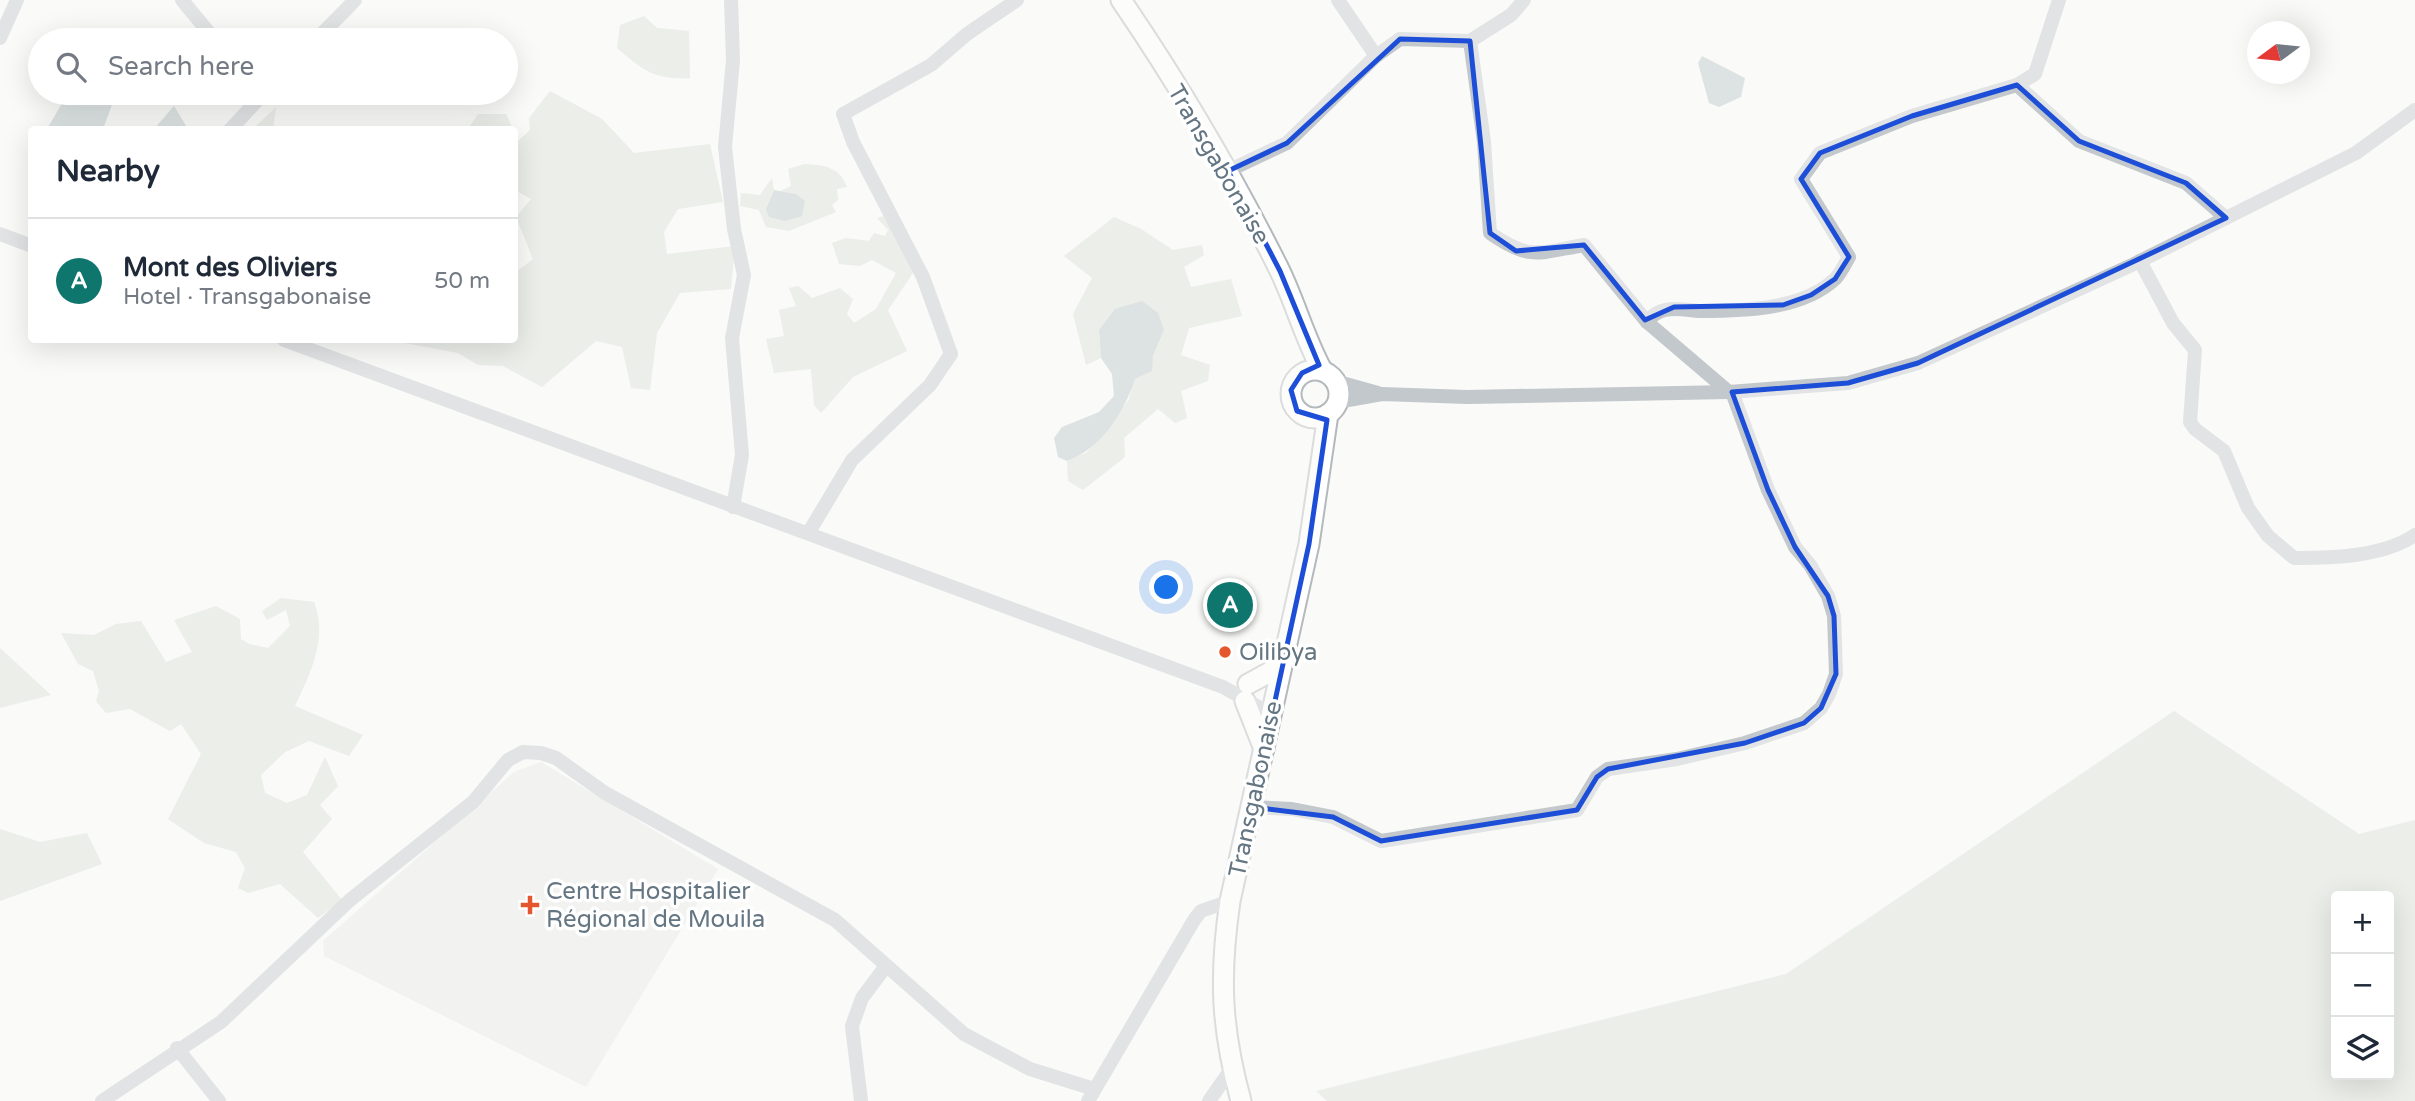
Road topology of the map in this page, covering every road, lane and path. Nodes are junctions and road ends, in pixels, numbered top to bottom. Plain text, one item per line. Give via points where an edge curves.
1 (17, 0) edge
2 (182, 0) edge
3 (355, 0) edge
4 (732, 0) edge
5 (1017, 0) edge
6 (1121, 0) edge
7 (1338, 0) edge
8 (1524, 0) edge
9 (2059, 0) edge
10 (205, 28) edge
11 (328, 28) edge
12 (0, 38) edge
13 (1470, 41) junction
14 (1376, 56) junction
15 (2017, 85) junction
16 (252, 105) edge
17 (2415, 110) edge
18 (234, 126) edge
19 (1228, 171) junction
20 (2226, 218) junction
21 (0, 233) edge
22 (28, 244) edge
23 (2140, 261) junction
24 (1647, 322) junction
25 (292, 343) edge
26 (1320, 375) junction
27 (1730, 392) junction
28 (1382, 394) junction
29 (1333, 408) junction
30 (1307, 416) junction
31 (1317, 478) junction
32 (733, 507) junction
33 (809, 532) junction
34 (2415, 535) edge
35 (1281, 666) junction
36 (1247, 693) junction
37 (1275, 694) junction
38 (1271, 714) junction
39 (1264, 748) junction
40 (1252, 807) junction
41 (1230, 901) junction
42 (886, 966) junction
43 (177, 1048) junction
44 (1232, 1068) junction
45 (1091, 1095) edge
46 (102, 1101) edge
47 (219, 1101) edge
48 (861, 1101) edge
49 (1209, 1101) edge
50 (1241, 1101) edge

1 - 12 street
2 - 10 street
3 - 11 street
4 - 32 street via 733,60 725,147 744,275 732,338 742,455
5 - 33 street via 931,65 843,114 852,142 923,277 951,354 930,385 852,460
6 - 19 highway, Transgabonaise
7 - 14 street
8 - 13 street via 1511,15
9 - 15 street via 2035,74
13 - 14 street via 1400,39
13 - 24 street via 1490,233 1516,251 1536,253 1584,245
14 - 19 street via 1287,143
15 - 20 street via 2079,141 2186,183
15 - 24 street via 1912,116 1820,153 1801,180 1849,257 1835,279 1811,295 1783,305 1700,311 1674,307
16 - 18 street
17 - 20 street via 2356,153
19 - 26 highway, Transgabonaise via 1280,271
20 - 23 street
21 - 22 street
23 - 27 street via 1918,363 1848,383
23 - 34 street via 2173,323 2195,350 2190,422 2224,452 2248,508 2269,536 2294,558 2351,555 2403,543
24 - 27 street
25 - 32 street
26 - 28 street
26 - 29 highway, Transgabonaise
26 - 30 highway, Transgabonaise via 1291,390 1292,401
27 - 28 street
27 - 40 street via 1768,490 1795,547 1828,596 1834,616 1836,674 1821,708 1804,723 1677,759 1608,769 1597,777 1577,810 1381,841 1332,817
28 - 29 street
29 - 30 highway via 1314,418
29 - 31 highway, Transgabonaise
30 - 31 highway, Transgabonaise
31 - 35 highway, Transgabonaise via 1309,544
32 - 33 street
33 - 36 street
35 - 36 highway
35 - 37 highway, Transgabonaise
36 - 37 street
36 - 38 street
36 - 39 highway
37 - 38 highway, Transgabonaise
38 - 39 highway, Transgabonaise
39 - 40 highway, Transgabonaise
40 - 41 highway, Transgabonaise
41 - 44 highway, Transgabonaise via 1222,959 1223,1017
41 - 45 street via 1201,911 1194,920
42 - 43 street via 835,920 605,793 556,758 523,752 508,760 473,802 350,900 221,1021
42 - 45 street via 964,1034
42 - 48 street via 862,998 852,1026
43 - 46 street
43 - 47 street
44 - 49 street
44 - 50 highway, Transgabonaise

